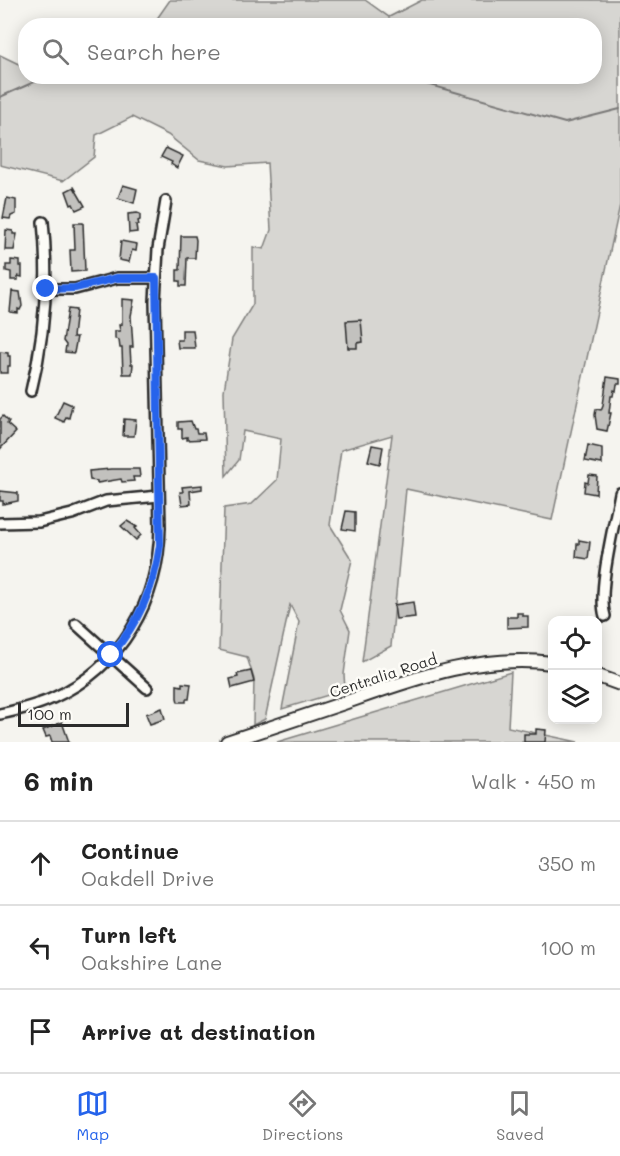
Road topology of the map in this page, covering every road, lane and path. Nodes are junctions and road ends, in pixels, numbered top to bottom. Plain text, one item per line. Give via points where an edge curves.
1 (166, 201) dead end
2 (43, 222) dead end
3 (156, 278) junction
4 (46, 289) junction
5 (31, 391) dead end
6 (620, 493) edge
7 (159, 496) junction
8 (0, 523) edge
9 (615, 548) edge
10 (606, 616) dead end
11 (76, 624) dead end
12 (111, 655) junction
13 (548, 663) edge
14 (602, 678) edge
15 (620, 684) edge
16 (147, 688) dead end
17 (0, 714) edge
18 (227, 742) edge

1 - 3 street
2 - 4 street
3 - 4 street via 117,278 75,288
3 - 7 street
4 - 5 street via 41,344
6 - 9 street
7 - 8 street via 106,501 39,522
7 - 12 street via 160,545 154,580 142,611
9 - 10 street via 602,600
11 - 12 street
12 - 16 street
12 - 17 street via 65,693
13 - 18 main road, Centralia Road via 493,662 449,670
14 - 15 main road

